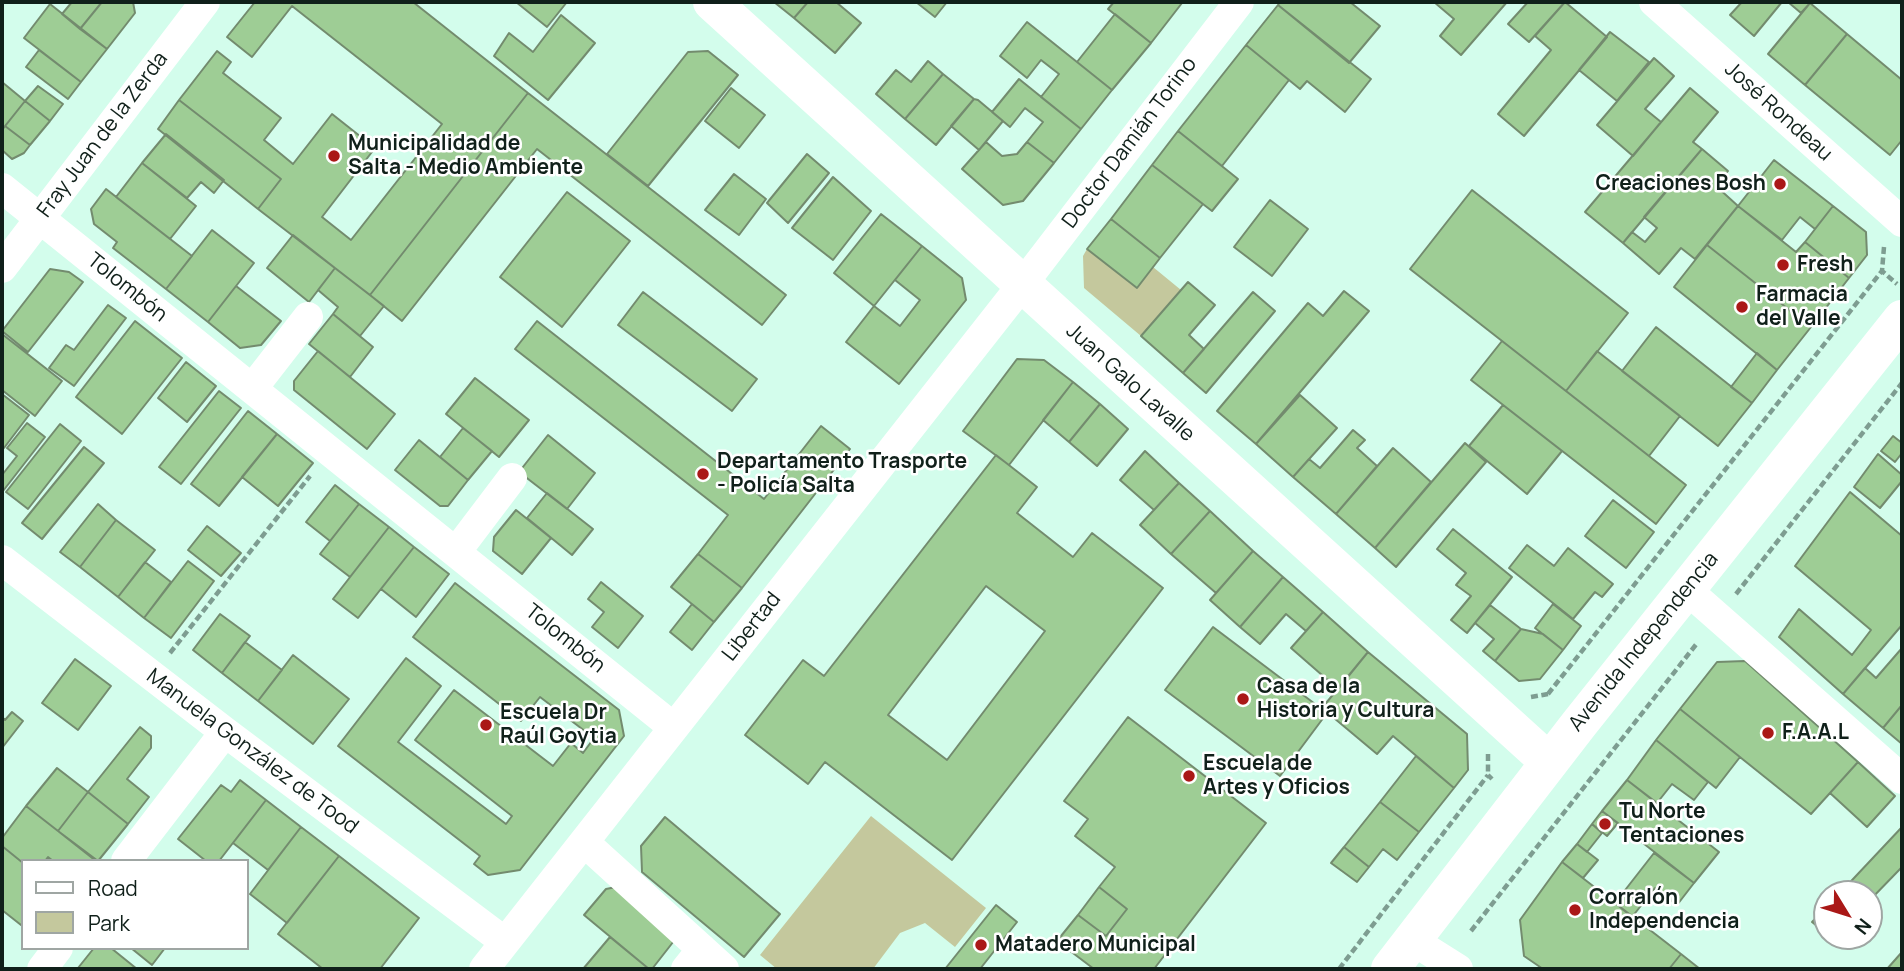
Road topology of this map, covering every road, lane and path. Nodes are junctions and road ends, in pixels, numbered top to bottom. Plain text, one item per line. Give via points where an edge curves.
1 (712, 2) edge
2 (1239, 2) edge
3 (1654, 2) edge
4 (196, 5) edge
5 (2, 188) edge
6 (40, 218) junction
7 (1902, 222) edge
8 (2, 268) edge
9 (1882, 271) junction
10 (1022, 285) junction
11 (1902, 289) edge
12 (309, 317) dead end
13 (1902, 319) edge
14 (1902, 383) edge
15 (252, 388) junction
16 (330, 450) junction
17 (512, 478) dead end
18 (456, 552) junction
19 (2, 560) edge
20 (1686, 589) junction
21 (1718, 617) junction
22 (151, 676) junction
23 (1548, 694) dead end
24 (673, 727) junction
25 (225, 732) junction
26 (1549, 762) junction
27 (1488, 775) dead end
28 (1902, 779) edge
29 (584, 842) junction
30 (127, 859) edge
31 (1471, 931) dead end
32 (505, 942) junction
33 (56, 950) edge
34 (1401, 955) edge
35 (694, 959) edge
36 (42, 969) edge
37 (484, 969) edge
38 (724, 969) edge
39 (1339, 969) edge
40 (1458, 969) edge

1 - 10 street, Juan Galo Lavalle
2 - 10 street, Doctor Damián Torino
3 - 7 street, José Rondeau
4 - 6 street, Fray Juan de la Zerda
5 - 6 street, Tolombón
6 - 8 street, Fray Juan de la Zerda
6 - 15 street, Tolombón
7 - 9 path via 1884,243
9 - 11 path
9 - 23 path
10 - 24 street, Libertad
10 - 26 street, Juan Galo Lavalle
12 - 15 street
13 - 20 street, Avenida Independencia
14 - 21 path
15 - 16 street, Tolombón
16 - 18 street, Tolombón
16 - 22 path
17 - 18 street
18 - 24 street, Tolombón
19 - 22 street, Manuela González de Tood
20 - 21 street
20 - 26 street, Avenida Independencia
21 - 28 street
21 - 31 path
22 - 25 street, Manuela González de Tood
24 - 29 street, Libertad
25 - 30 street
25 - 32 street, Manuela González de Tood
26 - 34 street, Avenida Independencia
27 - 39 path
29 - 32 street, Libertad
29 - 35 street
32 - 37 street, Libertad
33 - 36 street
34 - 40 street
35 - 38 street

